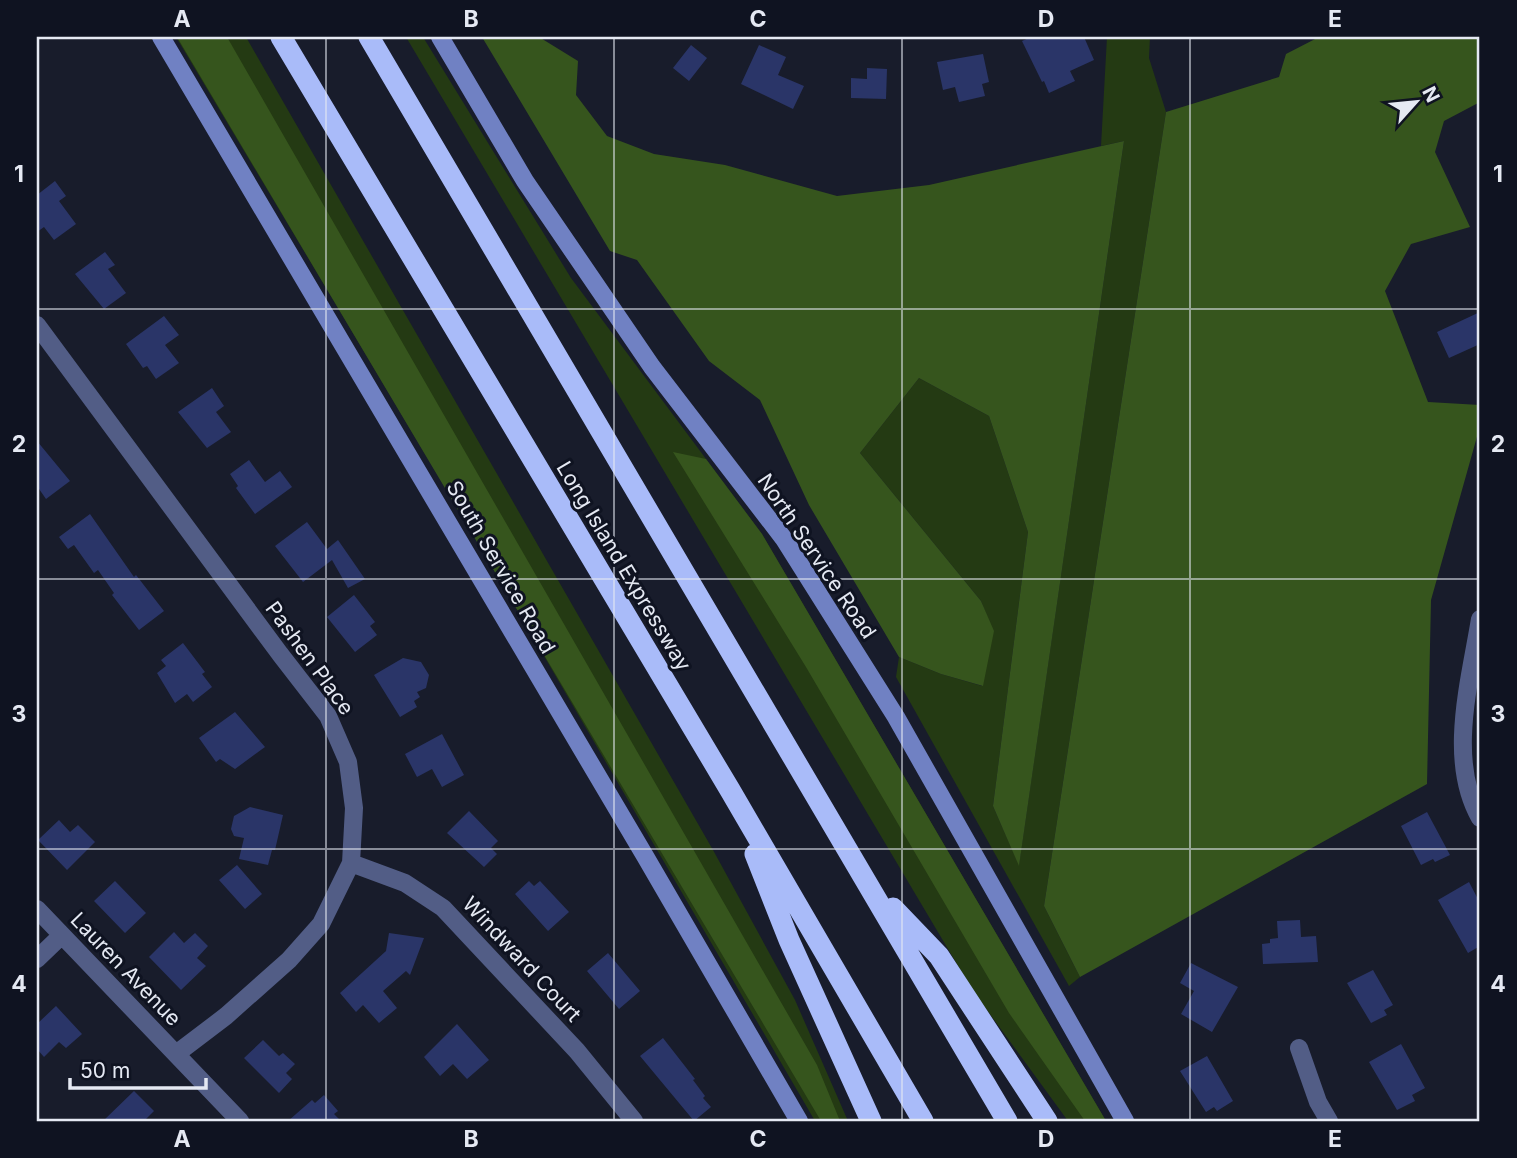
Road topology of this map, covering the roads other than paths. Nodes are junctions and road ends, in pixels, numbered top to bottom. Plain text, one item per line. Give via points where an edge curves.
1 (161, 37) edge
2 (281, 37) edge
3 (369, 37) edge
4 (440, 37) edge
5 (37, 325) edge
6 (1480, 620) edge
7 (1477, 663) edge
8 (730, 790) junction
9 (1480, 818) edge
10 (351, 863) junction
11 (868, 883) junction
12 (37, 909) edge
13 (62, 935) junction
14 (37, 959) edge
15 (1298, 1048) dead end
16 (176, 1054) junction
17 (240, 1121) edge
18 (634, 1121) edge
19 (799, 1121) edge
20 (871, 1121) edge
21 (923, 1121) edge
22 (1007, 1121) edge
23 (1047, 1121) edge
24 (1125, 1121) edge
25 (1329, 1121) edge

1 - 19 main road, South Service Road
2 - 8 highway, Long Island Expressway
3 - 11 highway
4 - 24 main road, North Service Road via 525,181 652,366 784,539 882,695
5 - 10 street, Pashen Place via 328,716 348,762 354,808
6 - 7 street
7 - 9 street via 1463,720 1465,769
8 - 20 highway via 789,940
8 - 21 highway, Long Island Expressway
10 - 16 street, Pashen Place via 321,924 289,961
10 - 18 street, Windward Court via 405,883 443,908 577,1051
11 - 22 highway
11 - 23 highway via 939,957
12 - 13 street, Lauren Avenue
13 - 14 street
13 - 16 street, Lauren Avenue
15 - 25 street
16 - 17 street, Lauren Avenue

